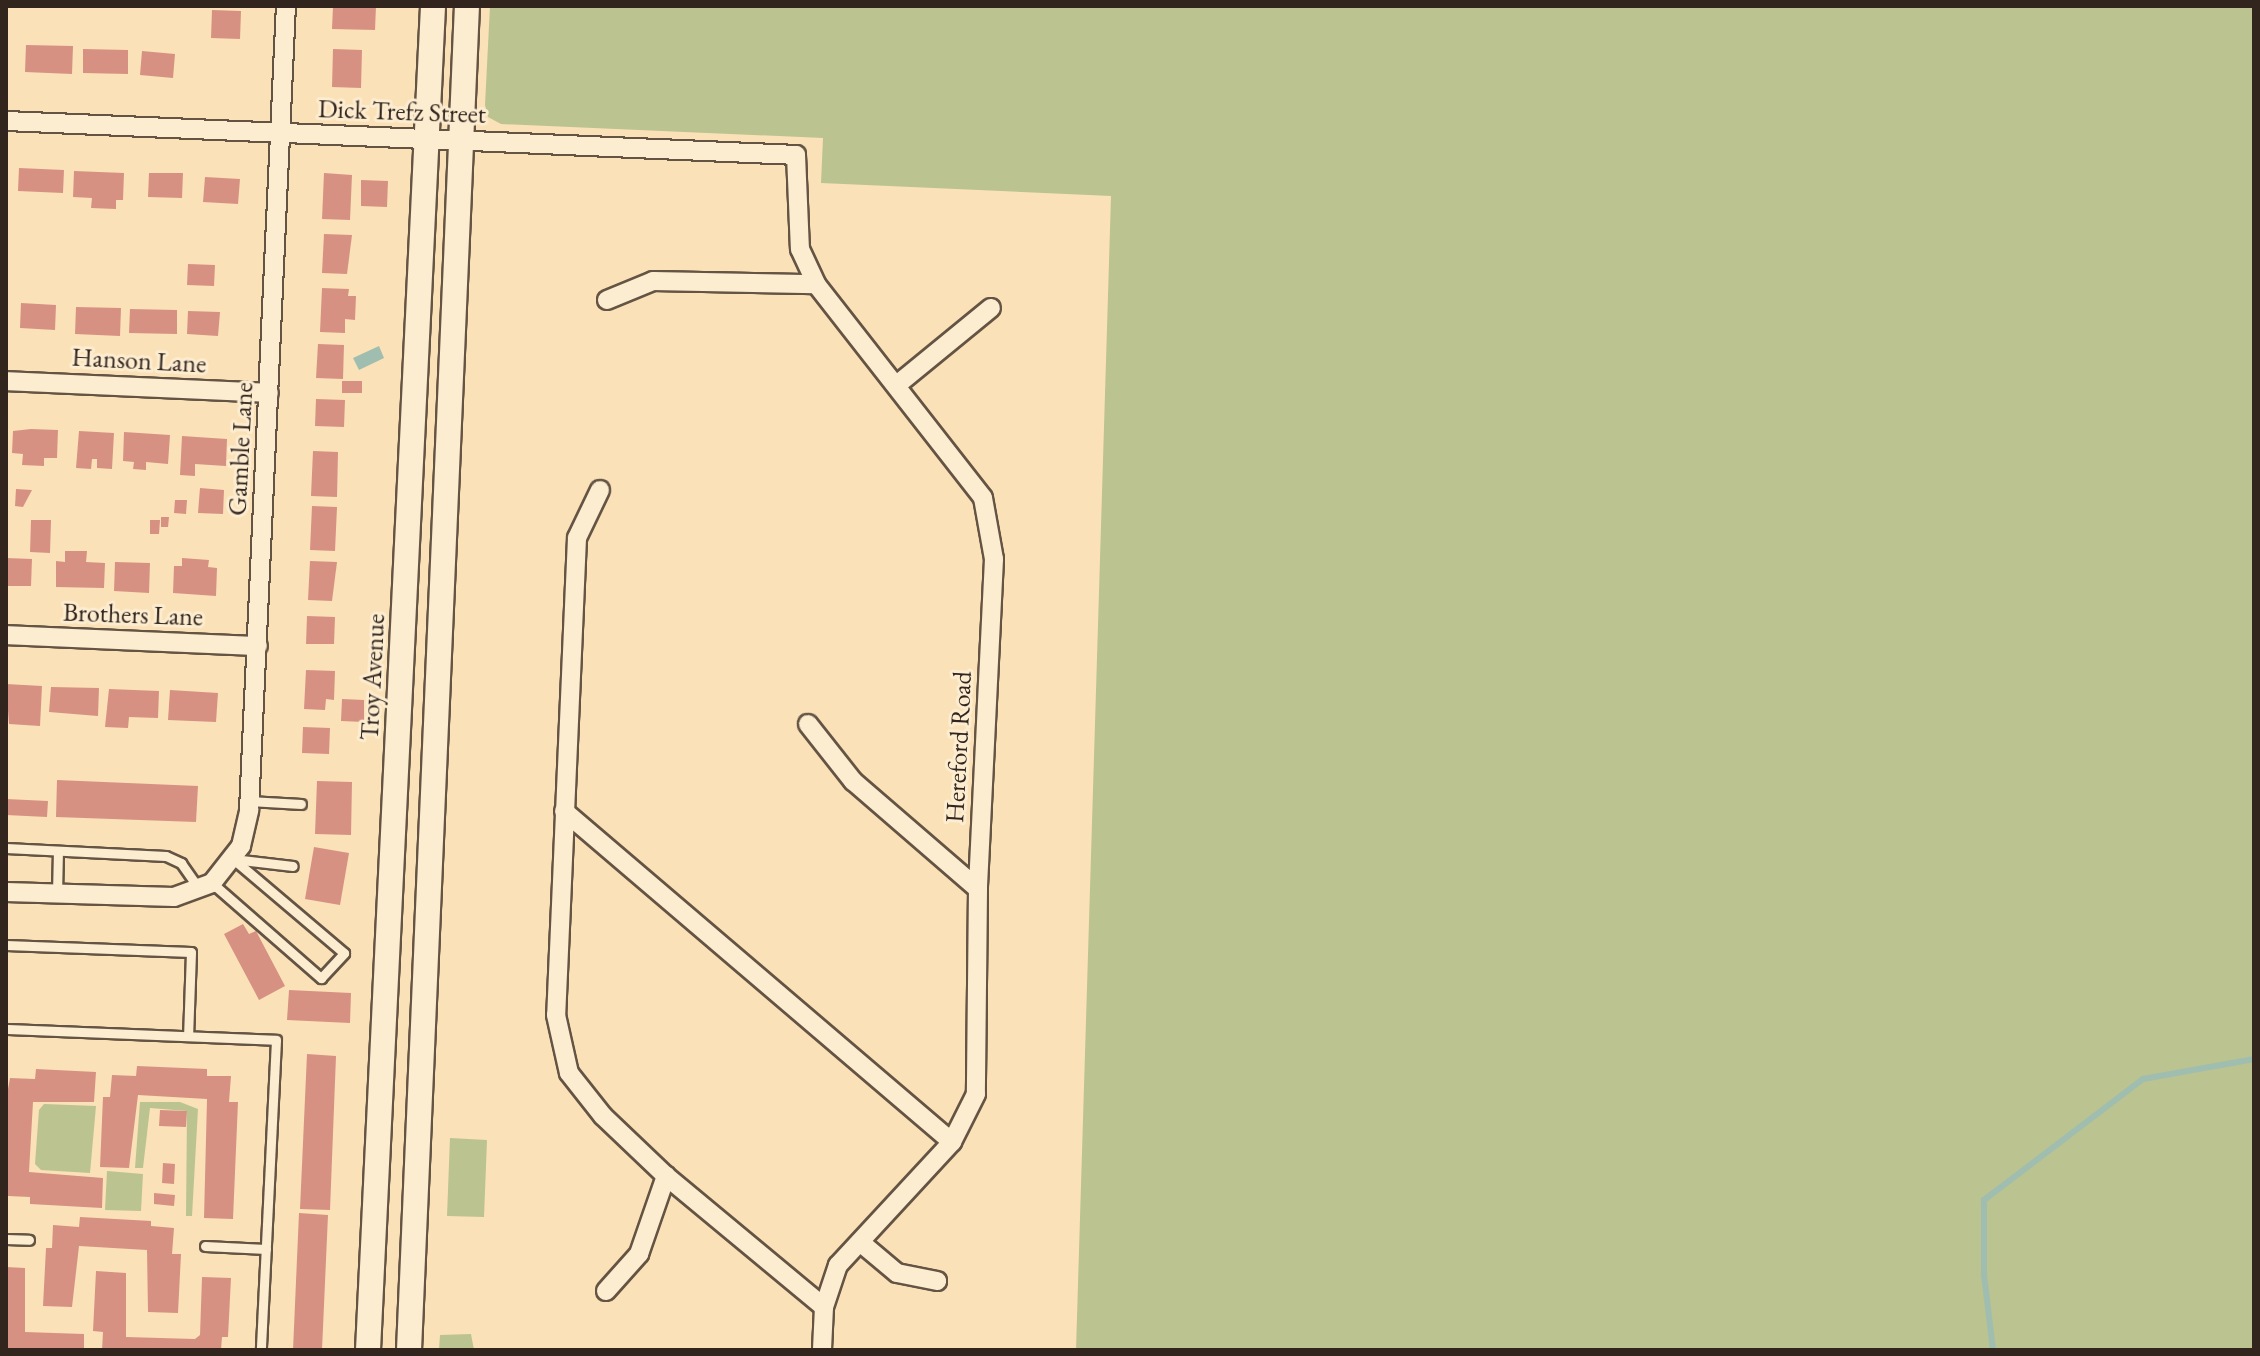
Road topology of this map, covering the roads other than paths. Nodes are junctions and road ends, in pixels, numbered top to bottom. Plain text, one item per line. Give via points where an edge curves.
1 (286, 6) edge
2 (433, 6) edge
3 (467, 6) edge
4 (6, 121) edge
5 (280, 133) junction
6 (427, 139) junction
7 (461, 140) junction
8 (796, 155) joint
9 (816, 284) junction
10 (607, 300) dead end
11 (991, 308) dead end
12 (6, 381) edge
13 (898, 384) junction
14 (269, 393) junction
15 (600, 490) dead end
16 (6, 635) edge
17 (258, 646) junction
18 (808, 724) dead end
19 (249, 801) junction
20 (301, 804) dead end
21 (564, 811) junction
22 (6, 848) edge
23 (58, 851) junction
24 (233, 859) junction
25 (293, 866) dead end
26 (206, 887) junction
27 (978, 889) junction
28 (6, 892) edge
29 (57, 894) junction
30 (6, 945) edge
31 (6, 1029) edge
32 (188, 1036) junction
33 (952, 1142) junction
34 (666, 1176) junction
35 (6, 1239) edge
36 (29, 1240) dead end
37 (860, 1242) junction
38 (205, 1246) dead end
39 (266, 1249) junction
40 (937, 1281) dead end
41 (606, 1291) dead end
42 (824, 1307) junction
43 (261, 1350) edge
44 (368, 1350) edge
45 (409, 1350) edge
46 (822, 1350) edge

1 - 5 street, Gamble Lane
2 - 6 main road, Troy Avenue
3 - 7 main road
4 - 5 street, Dick Trefz Street
5 - 6 street, Dick Trefz Street
5 - 14 street, Gamble Lane
6 - 7 street, Dick Trefz Street
6 - 44 main road, Troy Avenue
7 - 8 street, Dick Trefz Street
7 - 45 main road
8 - 9 street, Hereford Road via 800,249
9 - 10 street via 653,281
9 - 13 street, Hereford Road
11 - 13 street
12 - 14 street, Hanson Lane
13 - 27 street, Hereford Road via 983,498 994,559
14 - 17 street, Gamble Lane
15 - 21 street via 577,538
16 - 17 street, Brothers Lane
17 - 19 street, Gamble Lane
18 - 27 street via 853,781
19 - 20 lane
19 - 24 street, Gamble Lane via 241,846
21 - 33 street
21 - 34 street via 556,1015 569,1073 603,1116
22 - 23 lane
23 - 26 lane via 166,856
23 - 29 lane
24 - 25 lane
24 - 26 street, Gamble Lane
24 - 26 lane via 344,953 321,978
26 - 29 street via 150,898
27 - 33 street, Hereford Road via 976,1094
28 - 29 street
30 - 32 lane via 191,952
31 - 32 lane
32 - 39 lane via 276,1040
33 - 37 street, Hereford Road
34 - 41 street via 639,1254
34 - 42 street
35 - 36 lane
37 - 40 street via 897,1273
37 - 42 street, Hereford Road via 838,1265
38 - 39 lane
39 - 43 lane
42 - 46 street, Hereford Road

